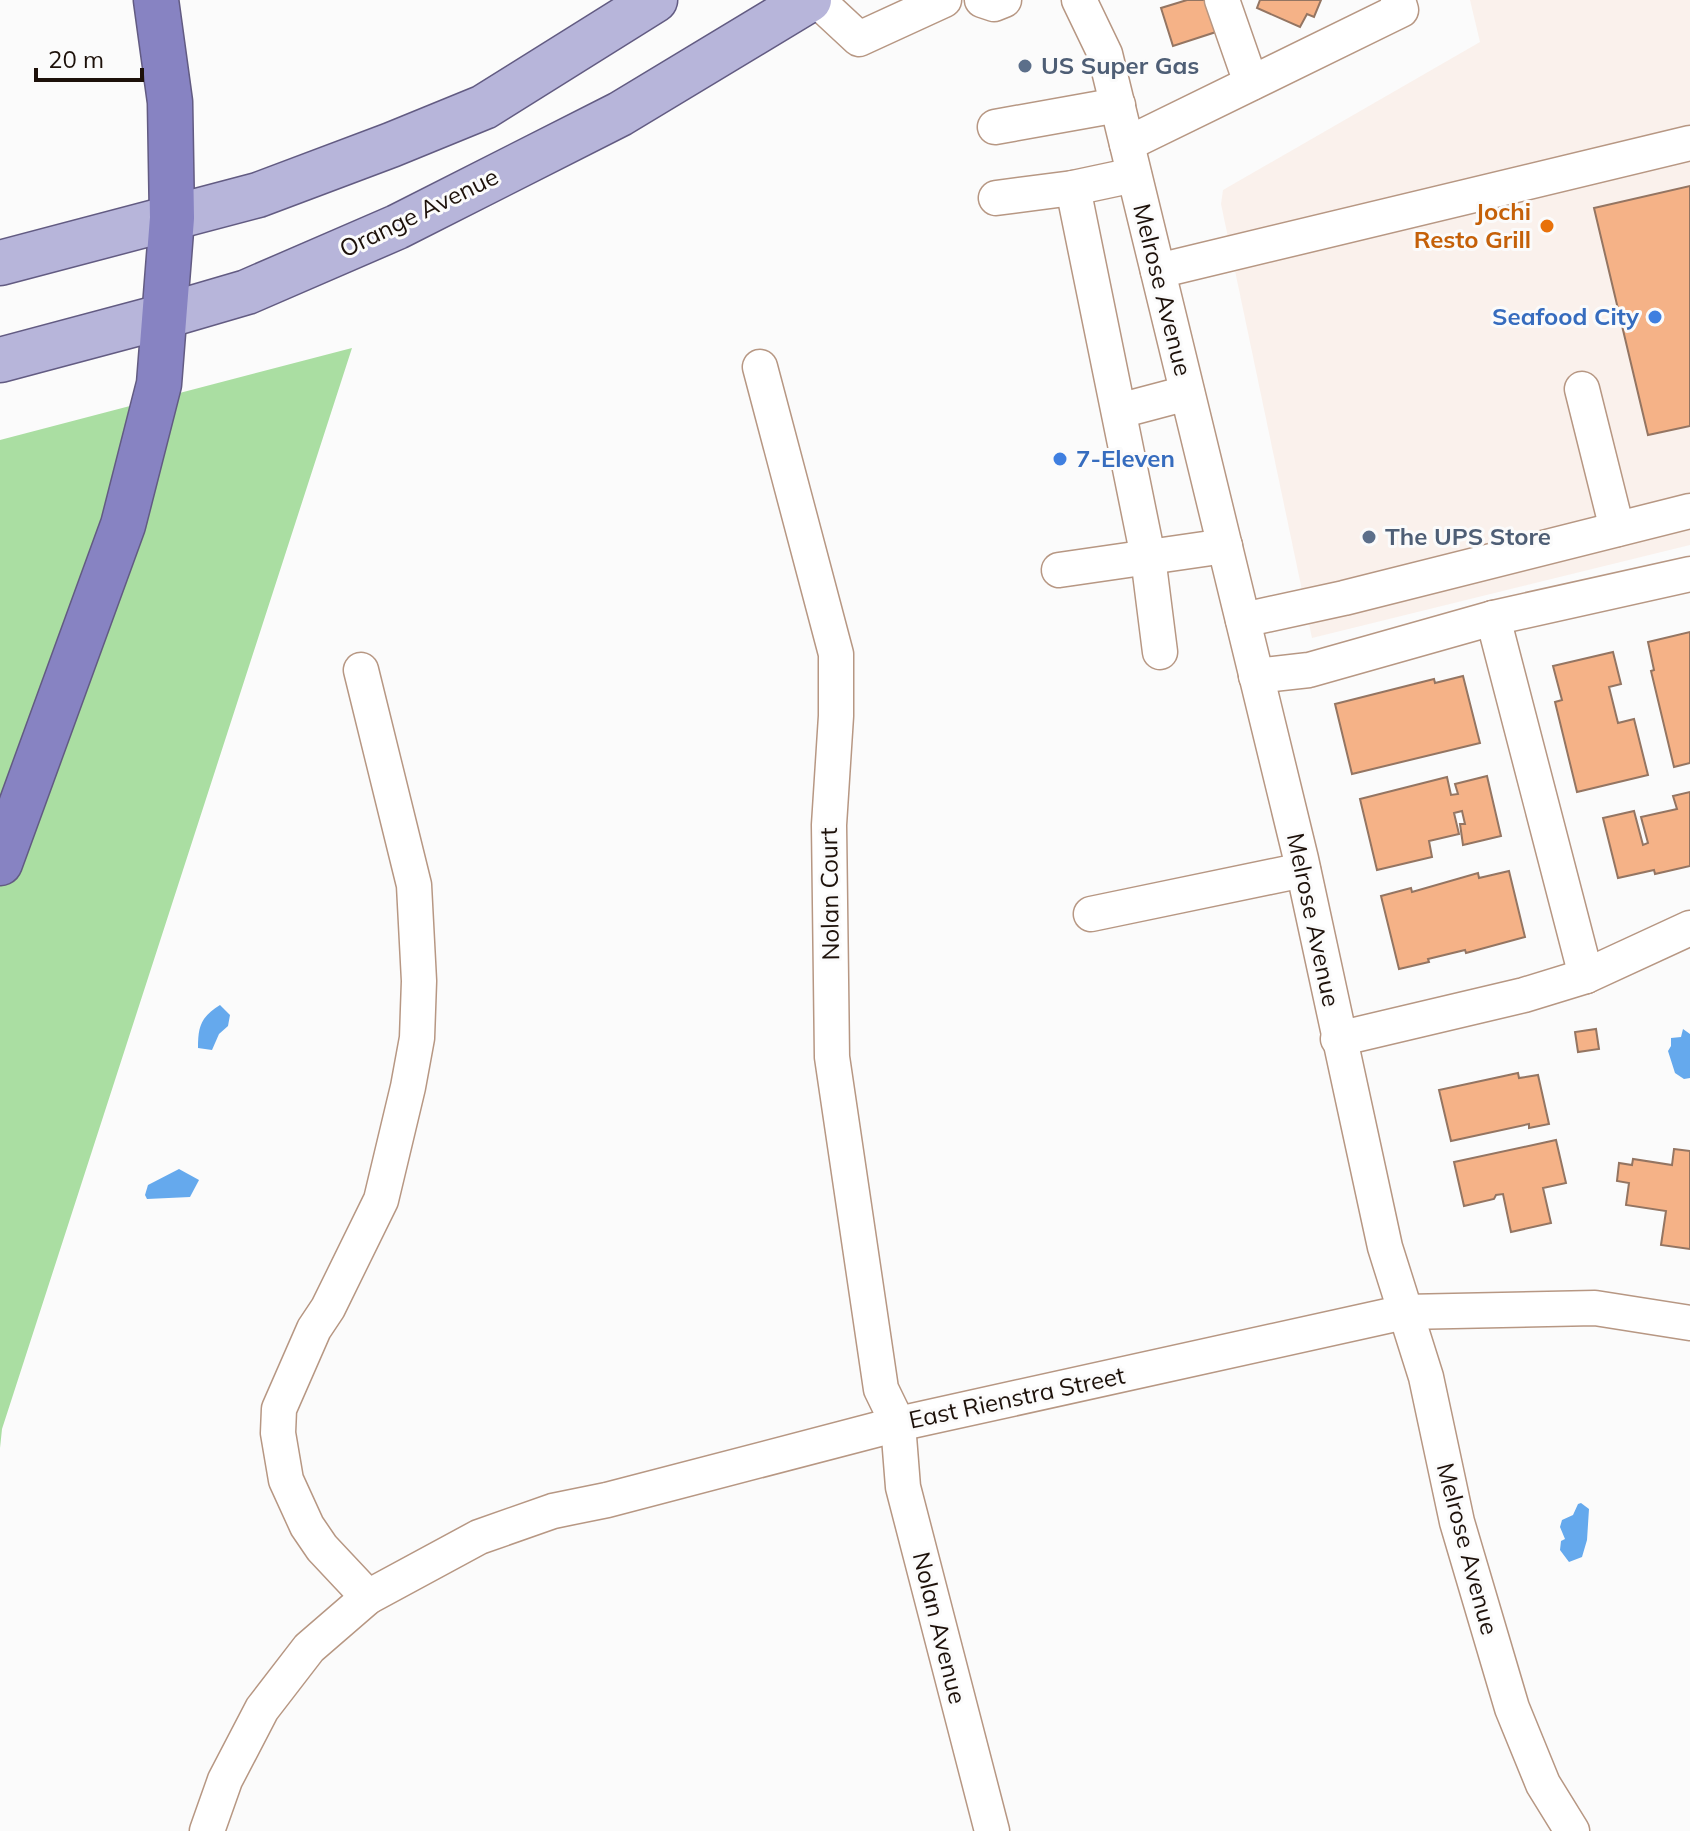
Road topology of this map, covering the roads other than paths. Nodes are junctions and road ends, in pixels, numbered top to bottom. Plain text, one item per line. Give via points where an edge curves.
1 (156, 0) edge
2 (655, 0) edge
3 (809, 0) edge
4 (817, 0) edge
5 (944, 0) edge
6 (982, 0) edge
7 (1004, 0) edge
8 (1079, 0) edge
9 (1222, 0) edge
10 (1398, 0) edge
11 (1251, 83) junction
12 (1118, 105) junction
13 (995, 127) dead end
14 (1690, 143) edge
15 (1131, 160) junction
16 (1073, 188) junction
17 (996, 198) dead end
18 (172, 218) junction
19 (0, 263) edge
20 (1158, 271) junction
21 (165, 316) junction
22 (0, 360) edge
23 (760, 367) dead end
24 (1582, 389) dead end
25 (1187, 393) junction
26 (1119, 411) junction
27 (1690, 511) edge
28 (1617, 529) junction
29 (1225, 546) junction
30 (1148, 557) junction
31 (1059, 570) dead end
32 (1690, 574) edge
33 (1493, 618) junction
34 (1243, 620) junction
35 (1160, 652) dead end
36 (361, 670) dead end
37 (1256, 676) junction
38 (0, 863) edge
39 (1303, 870) junction
40 (1091, 914) dead end
41 (1690, 928) edge
42 (1586, 976) junction
43 (1338, 1039) junction
44 (1405, 1312) junction
45 (1690, 1323) edge
46 (898, 1424) junction
47 (368, 1597) junction
48 (207, 1831) edge
49 (992, 1831) edge
50 (1572, 1831) edge

1 - 18 highway via 170,102
2 - 18 main road via 484,107 258,195
3 - 21 main road, Orange Avenue via 620,114 397,227 247,292
4 - 5 street via 859,39
6 - 7 street
8 - 12 street, Melrose Avenue via 1105,54
9 - 11 street
10 - 11 street via 1401,10
11 - 15 street
12 - 13 street
12 - 15 street, Melrose Avenue
14 - 20 street
15 - 16 street
15 - 20 street, Melrose Avenue
16 - 17 street
16 - 26 street
18 - 19 main road
18 - 21 highway
20 - 25 street, Melrose Avenue
21 - 22 main road, Orange Avenue
21 - 38 highway via 159,384 123,525
23 - 46 street, Nolan Court via 836,654 829,825 832,1057 881,1389
24 - 28 street
25 - 26 street
25 - 29 street, Melrose Avenue
26 - 30 street
27 - 28 street
28 - 34 street
29 - 30 street
29 - 34 street, Melrose Avenue
30 - 31 street
30 - 35 street
32 - 33 street
33 - 37 street via 1309,670
33 - 42 street
34 - 37 street, Melrose Avenue
36 - 47 street via 414,885 417,1038 381,1200 308,1343 279,1409 278,1433 286,1480 307,1526
37 - 39 street, Melrose Avenue
39 - 40 street
39 - 43 street, Melrose Avenue
41 - 42 street
42 - 43 street
43 - 44 street, Melrose Avenue
44 - 45 street, East Rienstra Street via 1595,1308
44 - 46 street, East Rienstra Street
44 - 50 street, Melrose Avenue via 1426,1377 1457,1522 1512,1708 1543,1784
46 - 47 street, East Rienstra Street via 553,1511 479,1537
46 - 49 street, Nolan Avenue via 903,1487
47 - 48 street, East Rienstra Street via 309,1648 262,1709 225,1780

